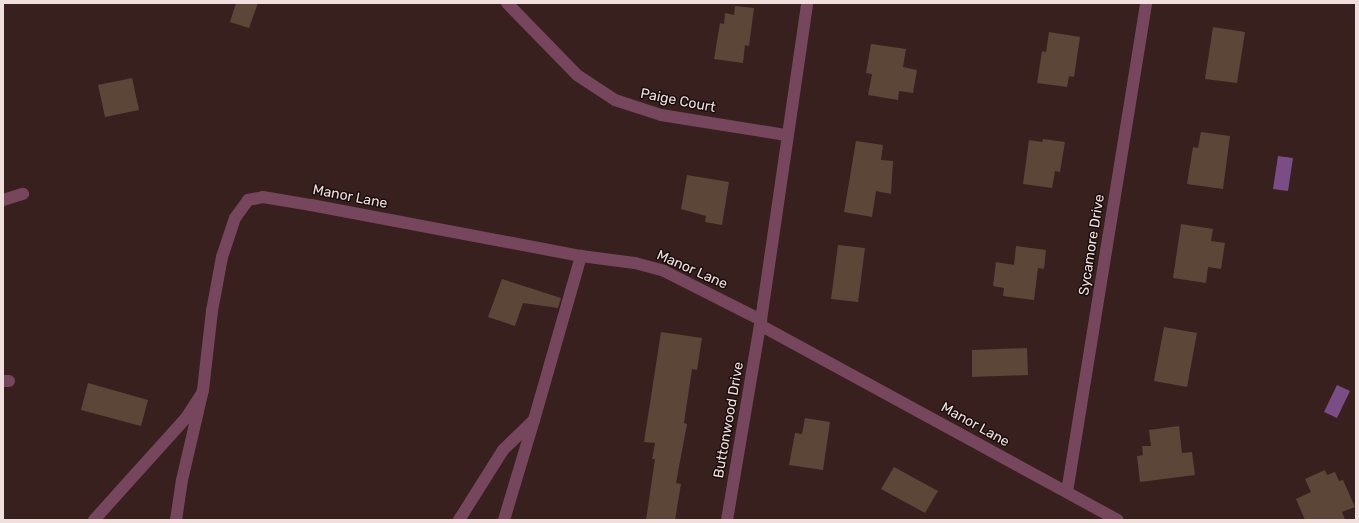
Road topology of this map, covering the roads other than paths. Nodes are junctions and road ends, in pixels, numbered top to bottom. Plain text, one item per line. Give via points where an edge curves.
1 (507, 3) edge
2 (806, 3) edge
3 (1146, 3) edge
4 (786, 135) junction
5 (22, 194) dead end
6 (3, 200) edge
7 (581, 256) junction
8 (760, 323) junction
9 (203, 390) junction
10 (534, 420) junction
11 (1067, 492) junction
12 (94, 520) edge
13 (176, 520) edge
14 (459, 520) edge
15 (504, 520) edge
16 (727, 520) edge
17 (1117, 520) edge

1 - 4 street, Paige Court via 577,74 615,100 661,115
2 - 4 street
3 - 11 street, Sycamore Drive
4 - 8 street
5 - 6 street
7 - 8 street, Manor Lane via 635,263 664,271
7 - 9 street, Manor Lane via 311,205 263,197 248,200 235,218 222,257 212,311
7 - 10 street
8 - 11 street, Manor Lane
8 - 16 street, Buttonwood Drive
9 - 12 street via 186,418
9 - 13 street, Manor Lane via 182,480
10 - 14 street via 503,450
10 - 15 street
11 - 17 street, Manor Lane

